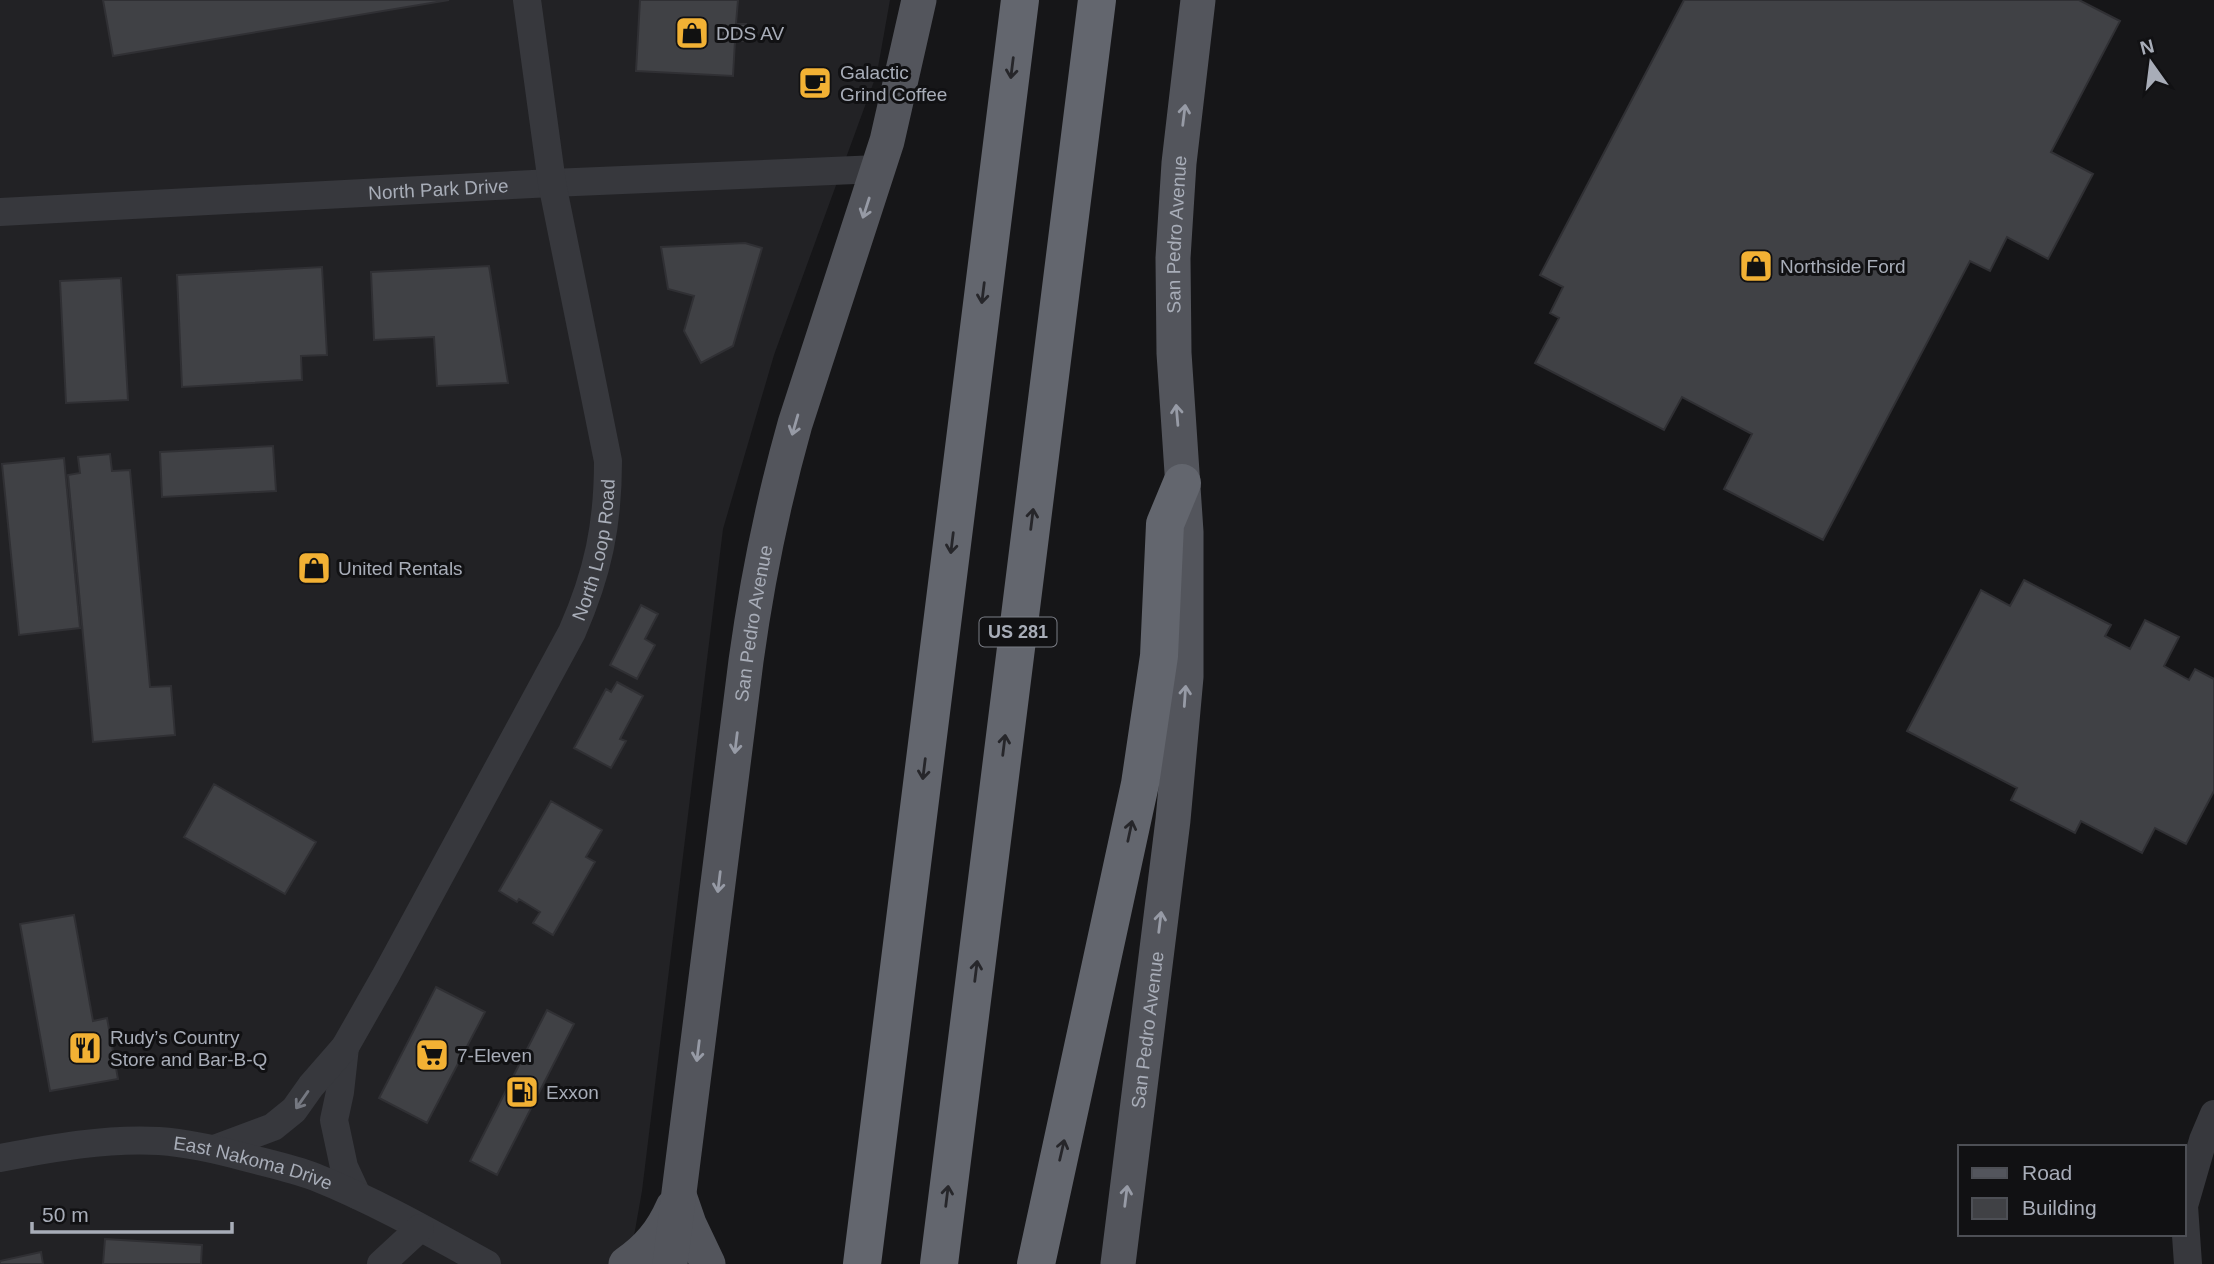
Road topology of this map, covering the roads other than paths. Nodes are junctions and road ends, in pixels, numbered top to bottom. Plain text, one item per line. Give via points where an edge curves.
1 (527, 0) edge
2 (919, 0) edge
3 (1020, 0) edge
4 (1097, 0) edge
5 (1198, 0) edge
6 (878, 169) junction
7 (552, 183) junction
8 (0, 212) edge
9 (1182, 483) junction
10 (345, 1047) junction
11 (2214, 1114) edge
12 (214, 1149) junction
13 (0, 1158) edge
14 (357, 1195) junction
15 (679, 1195) junction
16 (2186, 1199) edge
17 (420, 1228) junction
18 (2186, 1235) edge
19 (381, 1264) edge
20 (487, 1264) edge
21 (626, 1264) edge
22 (670, 1264) edge
23 (708, 1264) edge
24 (862, 1264) edge
25 (939, 1264) edge
26 (1036, 1264) edge
27 (1118, 1264) edge
28 (2188, 1264) edge

1 - 7 street, North Loop Road
2 - 6 main road, San Pedro Avenue
3 -> 24 highway
25 -> 4 highway, US 281
9 -> 5 main road, San Pedro Avenue via 1173,258
6 - 7 street, North Park Drive
6 -> 15 main road, San Pedro Avenue via 795,424 760,567
7 - 8 street, North Park Drive
7 - 10 street, North Loop Road via 608,461 608,497 597,566 572,632
26 -> 9 highway via 1140,784 1159,656 1165,524
27 -> 9 main road, San Pedro Avenue via 1183,726 1188,628
10 -> 12 street, North Loop Road via 294,1110 273,1127
10 - 14 street, North Loop Road via 334,1120 344,1167
11 - 16 street
12 - 13 street, East Nakoma Drive via 160,1141 113,1141
12 - 14 street, East Nakoma Drive via 313,1176
14 - 17 street, East Nakoma Drive
15 - 21 main road via 652,1243
15 - 22 main road, San Pedro Avenue
15 - 23 main road
17 - 19 street
17 - 20 street, East Nakoma Drive
18 - 28 street

